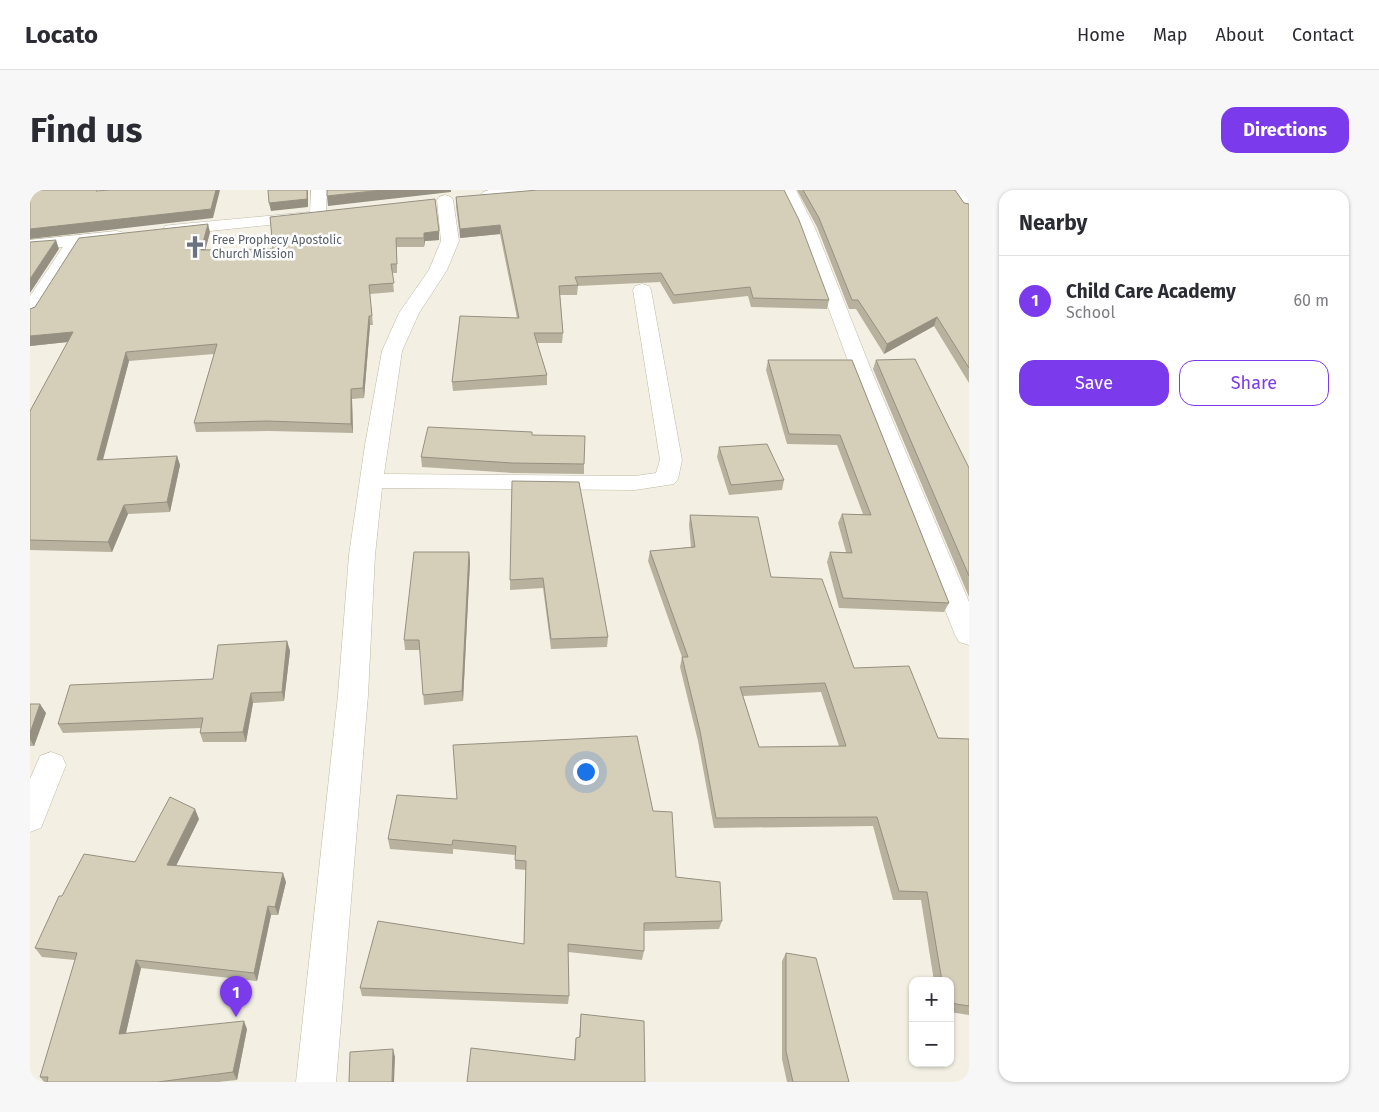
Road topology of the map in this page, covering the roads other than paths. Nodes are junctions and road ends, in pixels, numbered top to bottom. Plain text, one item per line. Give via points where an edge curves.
1 (319, 190) edge
2 (534, 190) edge
3 (788, 190) edge
4 (956, 190) edge
5 (514, 191) edge
6 (969, 207) edge
7 (337, 212) edge
8 (318, 214) junction
9 (153, 232) edge
10 (133, 234) edge
11 (75, 241) junction
12 (30, 245) edge
13 (642, 290) dead end
14 (30, 311) edge
15 (371, 481) junction
16 (969, 635) edge
17 (51, 765) dead end
18 (30, 818) edge
19 (316, 1082) edge

1 - 8 street
2 - 5 street
3 - 16 street via 807,228
4 - 6 street
5 - 15 street via 452,199 450,242 438,270 409,314 392,351
7 - 8 street
8 - 9 street
10 - 11 street
11 - 12 street
11 - 14 street
13 - 15 street via 671,460 666,479 635,483
15 - 19 street
17 - 18 street

